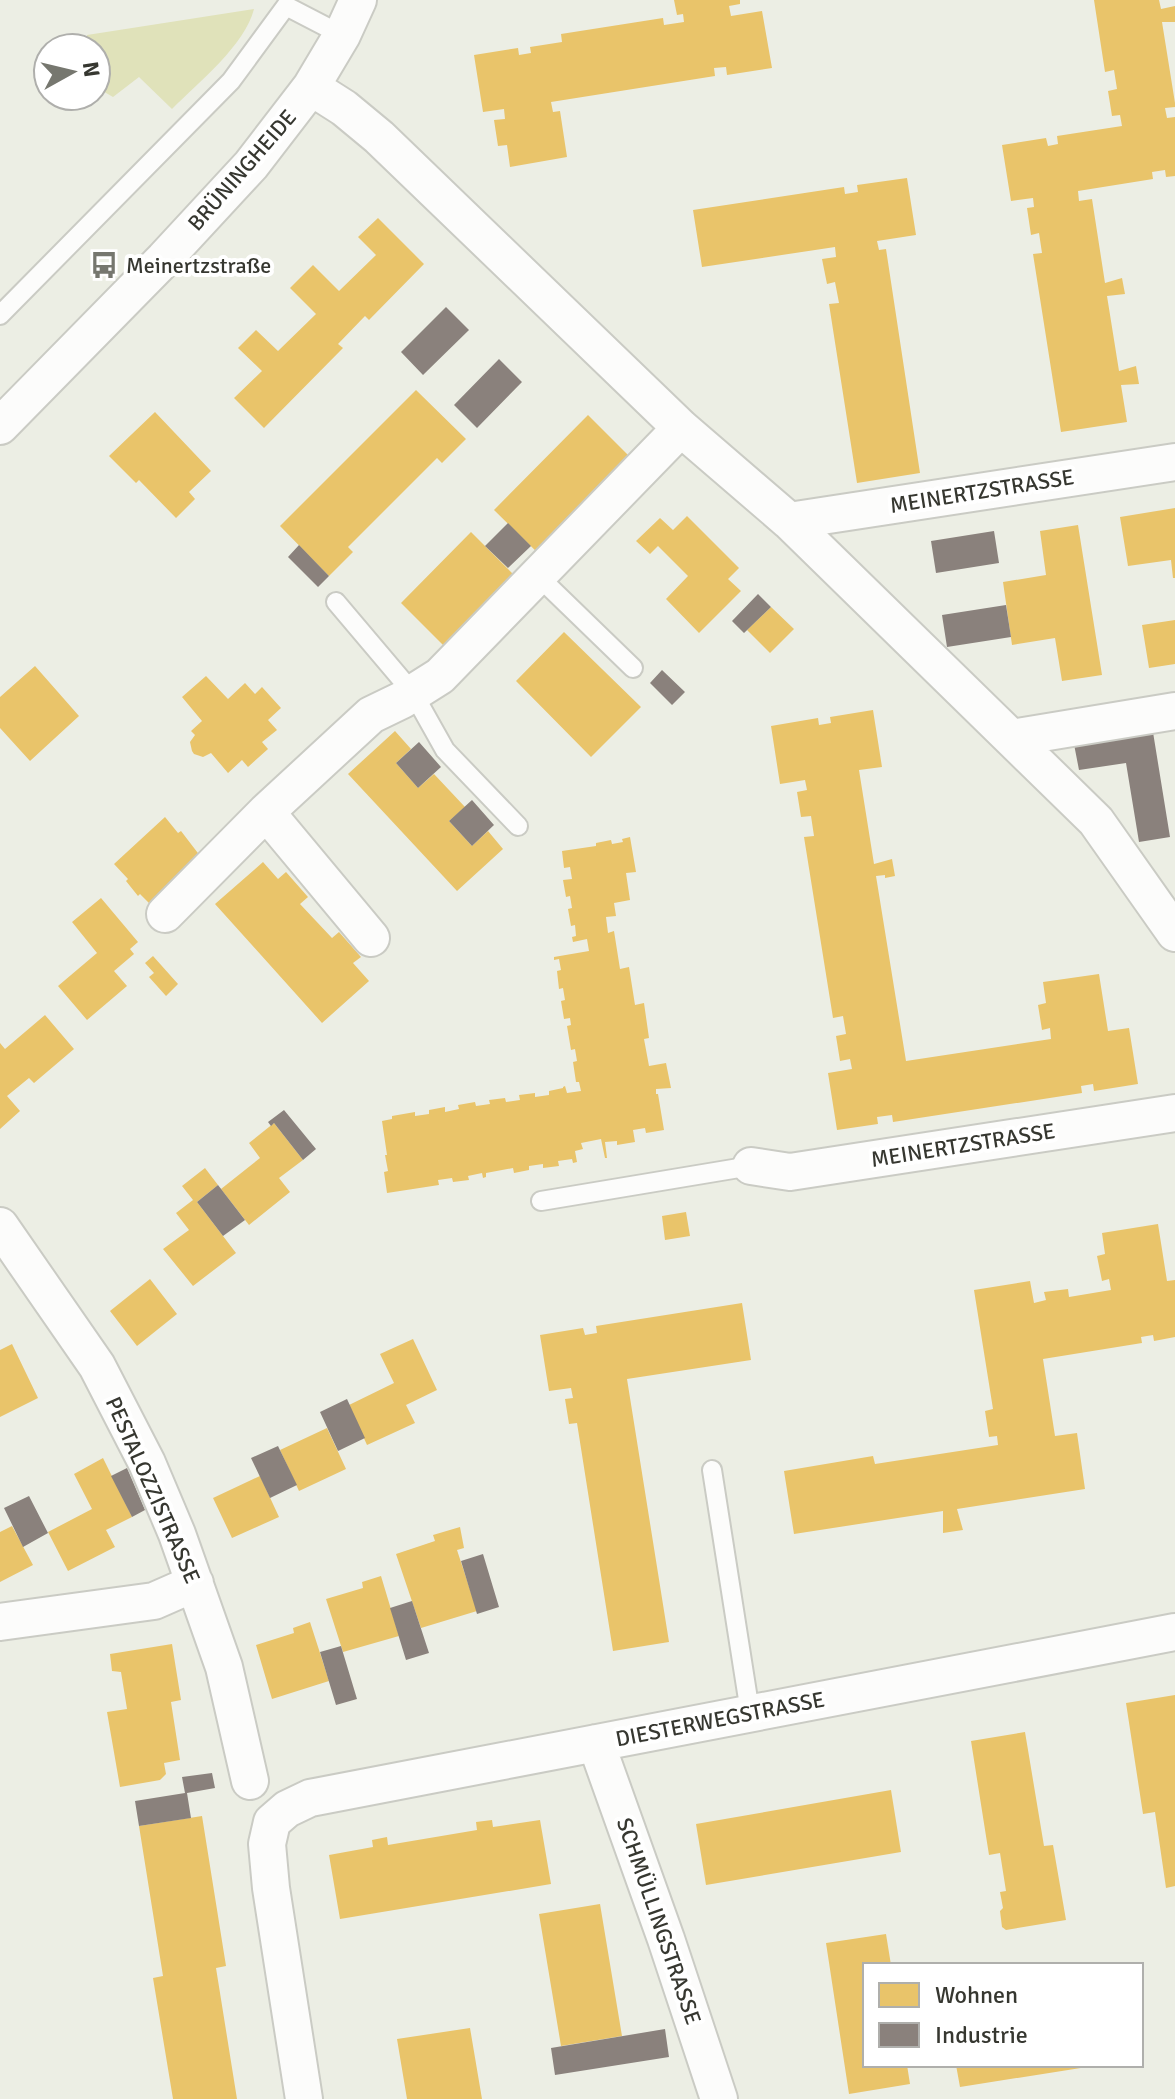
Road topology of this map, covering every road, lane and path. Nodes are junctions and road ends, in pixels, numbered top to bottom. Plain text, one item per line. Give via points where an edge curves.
1 (358, 0) edge
2 (342, 35) junction
3 (311, 87) junction
4 (0, 315) edge
5 (0, 426) edge
6 (681, 428) junction
7 (1175, 462) edge
8 (789, 521) junction
9 (537, 575) junction
10 (336, 602) dead end
11 (633, 668) dead end
12 (413, 693) junction
13 (1175, 711) edge
14 (1011, 738) junction
15 (266, 812) junction
16 (518, 826) dead end
17 (1175, 877) edge
18 (1139, 883) junction
19 (165, 914) dead end
20 (1175, 933) edge
21 (371, 938) dead end
22 (1175, 1113) edge
23 (751, 1166) joint
24 (541, 1201) dead end
25 (0, 1226) edge
26 (712, 1470) dead end
27 (195, 1583) junction
28 (0, 1622) edge
29 (1175, 1632) edge
30 (750, 1712) junction
31 (596, 1743) junction
32 (250, 1781) dead end
33 (304, 2099) edge
34 (719, 2099) edge

1 - 2 street, BRÜNINGHEIDE
2 - 3 street, BRÜNINGHEIDE
2 - 4 lane via 286,6 231,81
3 - 5 street, BRÜNINGHEIDE via 251,165 174,249
3 - 6 street via 379,137
6 - 8 street
6 - 9 street
7 - 8 street, MEINERTZSTRASSE
8 - 14 street
9 - 11 lane
9 - 12 street via 440,676
10 - 12 lane
12 - 15 street via 371,715
12 - 16 lane via 445,750
13 - 14 street
14 - 18 street via 1096,821
15 - 19 street
15 - 21 street
17 - 18 street
18 - 20 street
22 - 23 street, MEINERTZSTRASSE via 790,1172
23 - 24 lane
25 - 27 street, PESTALOZZISTRASSE via 97,1366 153,1478
26 - 30 lane
27 - 28 street via 154,1601
27 - 32 street, PESTALOZZISTRASSE via 224,1667
29 - 30 street, DIESTERWEGSTRASSE
30 - 31 street, DIESTERWEGSTRASSE
31 - 33 street, DIESTERWEGSTRASSE via 310,1798 272,1822 267,1844 271,1888
31 - 34 street, SCHMÜLLINGSTRASSE

